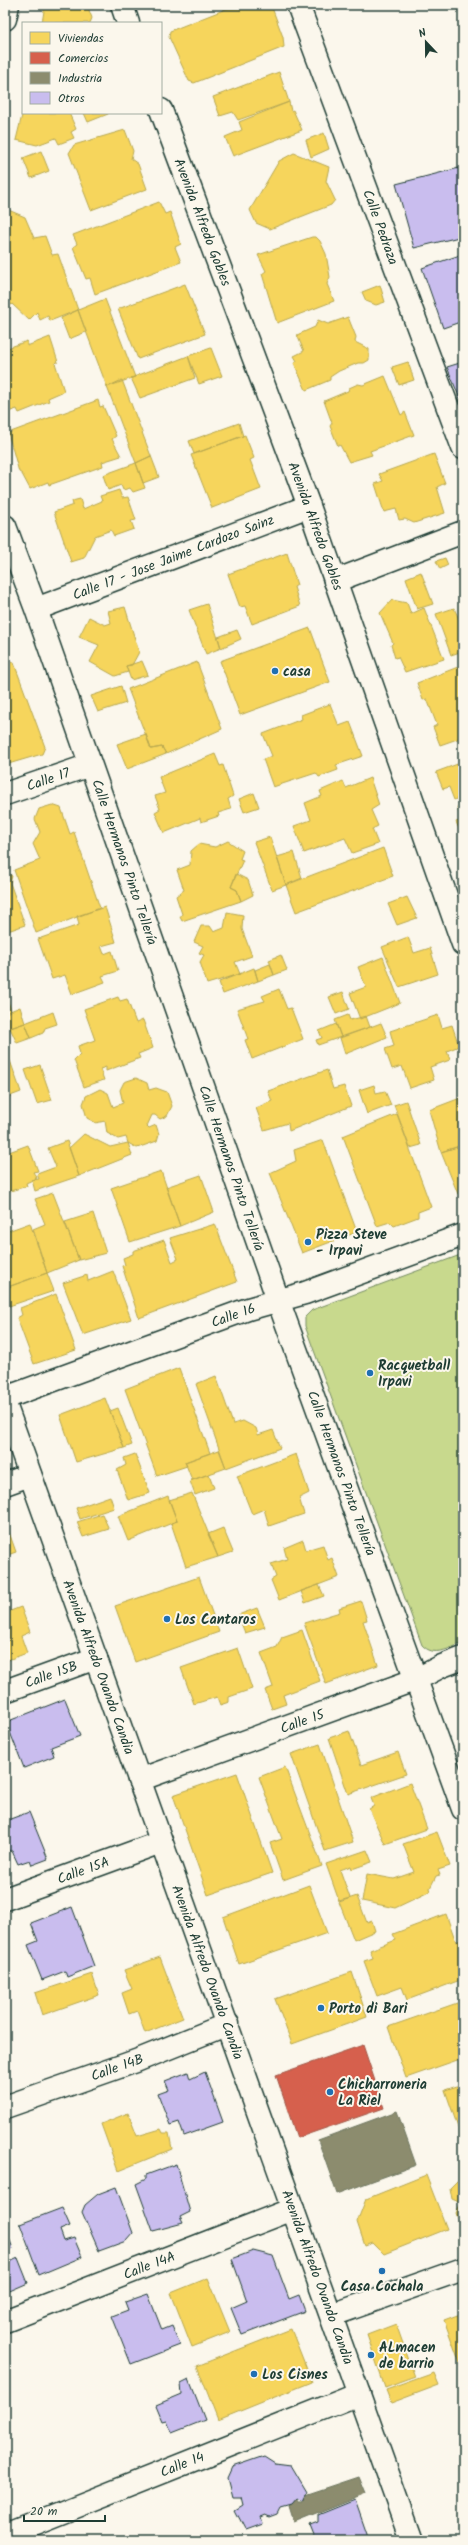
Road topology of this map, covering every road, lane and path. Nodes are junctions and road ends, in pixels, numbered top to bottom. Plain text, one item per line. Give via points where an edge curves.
1 (8, 5) edge
2 (122, 5) edge
3 (298, 5) edge
4 (5, 19) edge
5 (128, 22) edge
6 (162, 113) edge
7 (463, 448) edge
8 (309, 506) junction
9 (5, 526) edge
10 (463, 532) edge
11 (335, 581) junction
12 (36, 609) junction
13 (90, 765) junction
14 (5, 794) edge
15 (463, 944) edge
16 (463, 1235) edge
17 (278, 1300) junction
18 (5, 1398) edge
19 (5, 1404) edge
20 (30, 1475) junction
21 (5, 1484) edge
22 (96, 1658) junction
23 (463, 1658) edge
24 (417, 1679) junction
25 (5, 1691) edge
26 (139, 1780) junction
27 (463, 1809) edge
28 (161, 1842) junction
29 (5, 1899) edge
30 (228, 2024) junction
31 (5, 2107) edge
32 (294, 2209) junction
33 (463, 2269) edge
34 (332, 2315) junction
35 (5, 2321) edge
36 (359, 2394) junction
37 (5, 2535) edge
38 (412, 2540) edge

1 - 4 street
2 - 5 street
3 - 7 street, Calle Pedraza
6 - 8 street, Avenida Alfredo Gobles
8 - 11 street, Avenida Alfredo Gobles
8 - 12 street, Calle 17 - Jose Jaime Cardozo Sainz
9 - 12 street, Calle Hermanos Pinto Tellería
10 - 11 street
11 - 15 street, Avenida Alfredo Gobles
12 - 13 street, Calle Hermanos Pinto Tellería
13 - 14 street, Calle 17
13 - 17 street, Calle Hermanos Pinto Tellería
16 - 17 street, Calle 16 via 305,1293
17 - 18 street, Calle 16
17 - 24 street, Calle Hermanos Pinto Tellería
19 - 20 street, Avenida Alfredo Ovando Candia
20 - 21 street
20 - 22 street, Avenida Alfredo Ovando Candia
22 - 25 street, Calle 15B
22 - 26 street, Avenida Alfredo Ovando Candia
23 - 24 street, Calle 15
24 - 26 street, Calle 15
24 - 27 street, Calle Hermanos Pinto Tellería
26 - 28 street, Avenida Alfredo Ovando Candia
28 - 29 street, Calle 15A
28 - 30 street, Avenida Alfredo Ovando Candia
30 - 31 street, Calle 14B via 136,2061
30 - 32 street, Avenida Alfredo Ovando Candia
32 - 34 street, Avenida Alfredo Ovando Candia
32 - 35 street, Calle 14A
33 - 34 street
34 - 36 street, Avenida Alfredo Ovando Candia
36 - 37 street, Calle 14
36 - 38 street, Avenida Alfredo Ovando Candia

